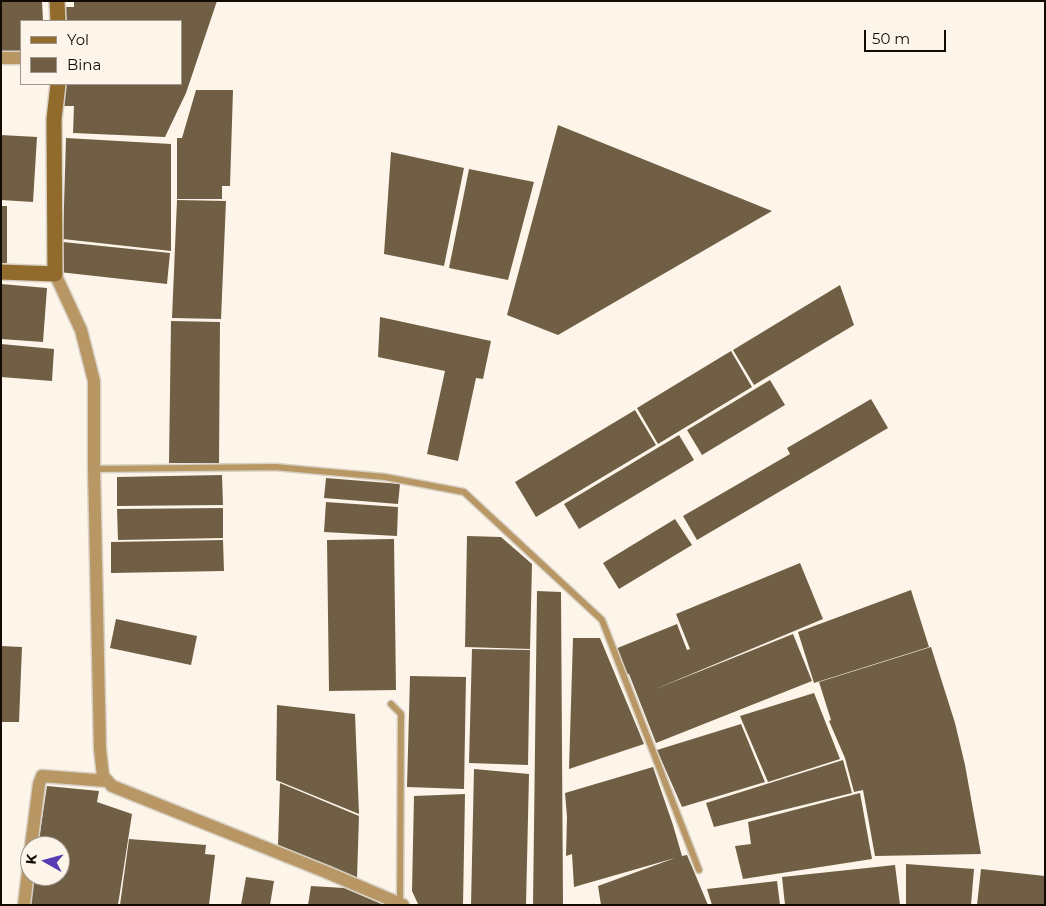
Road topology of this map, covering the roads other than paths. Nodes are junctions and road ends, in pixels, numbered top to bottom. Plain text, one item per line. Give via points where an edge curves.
1 (57, 1) edge
2 (58, 20) edge
3 (1, 58) edge
4 (20, 58) edge
5 (58, 85) edge
6 (1, 272) edge
7 (55, 274) junction
8 (94, 469) junction
9 (391, 704) dead end
10 (108, 781) junction
11 (32, 836) edge
12 (699, 870) dead end
13 (26, 886) edge
14 (401, 904) edge
15 (24, 905) edge

1 - 2 street
3 - 4 street
5 - 7 street via 54,119
6 - 7 street
7 - 8 street via 80,330 94,381
8 - 10 street via 100,749 104,776
8 - 12 lane via 275,467 385,477 464,492 602,620
9 - 14 lane via 401,714
10 - 11 street via 42,776
10 - 14 street via 112,786
13 - 15 street

